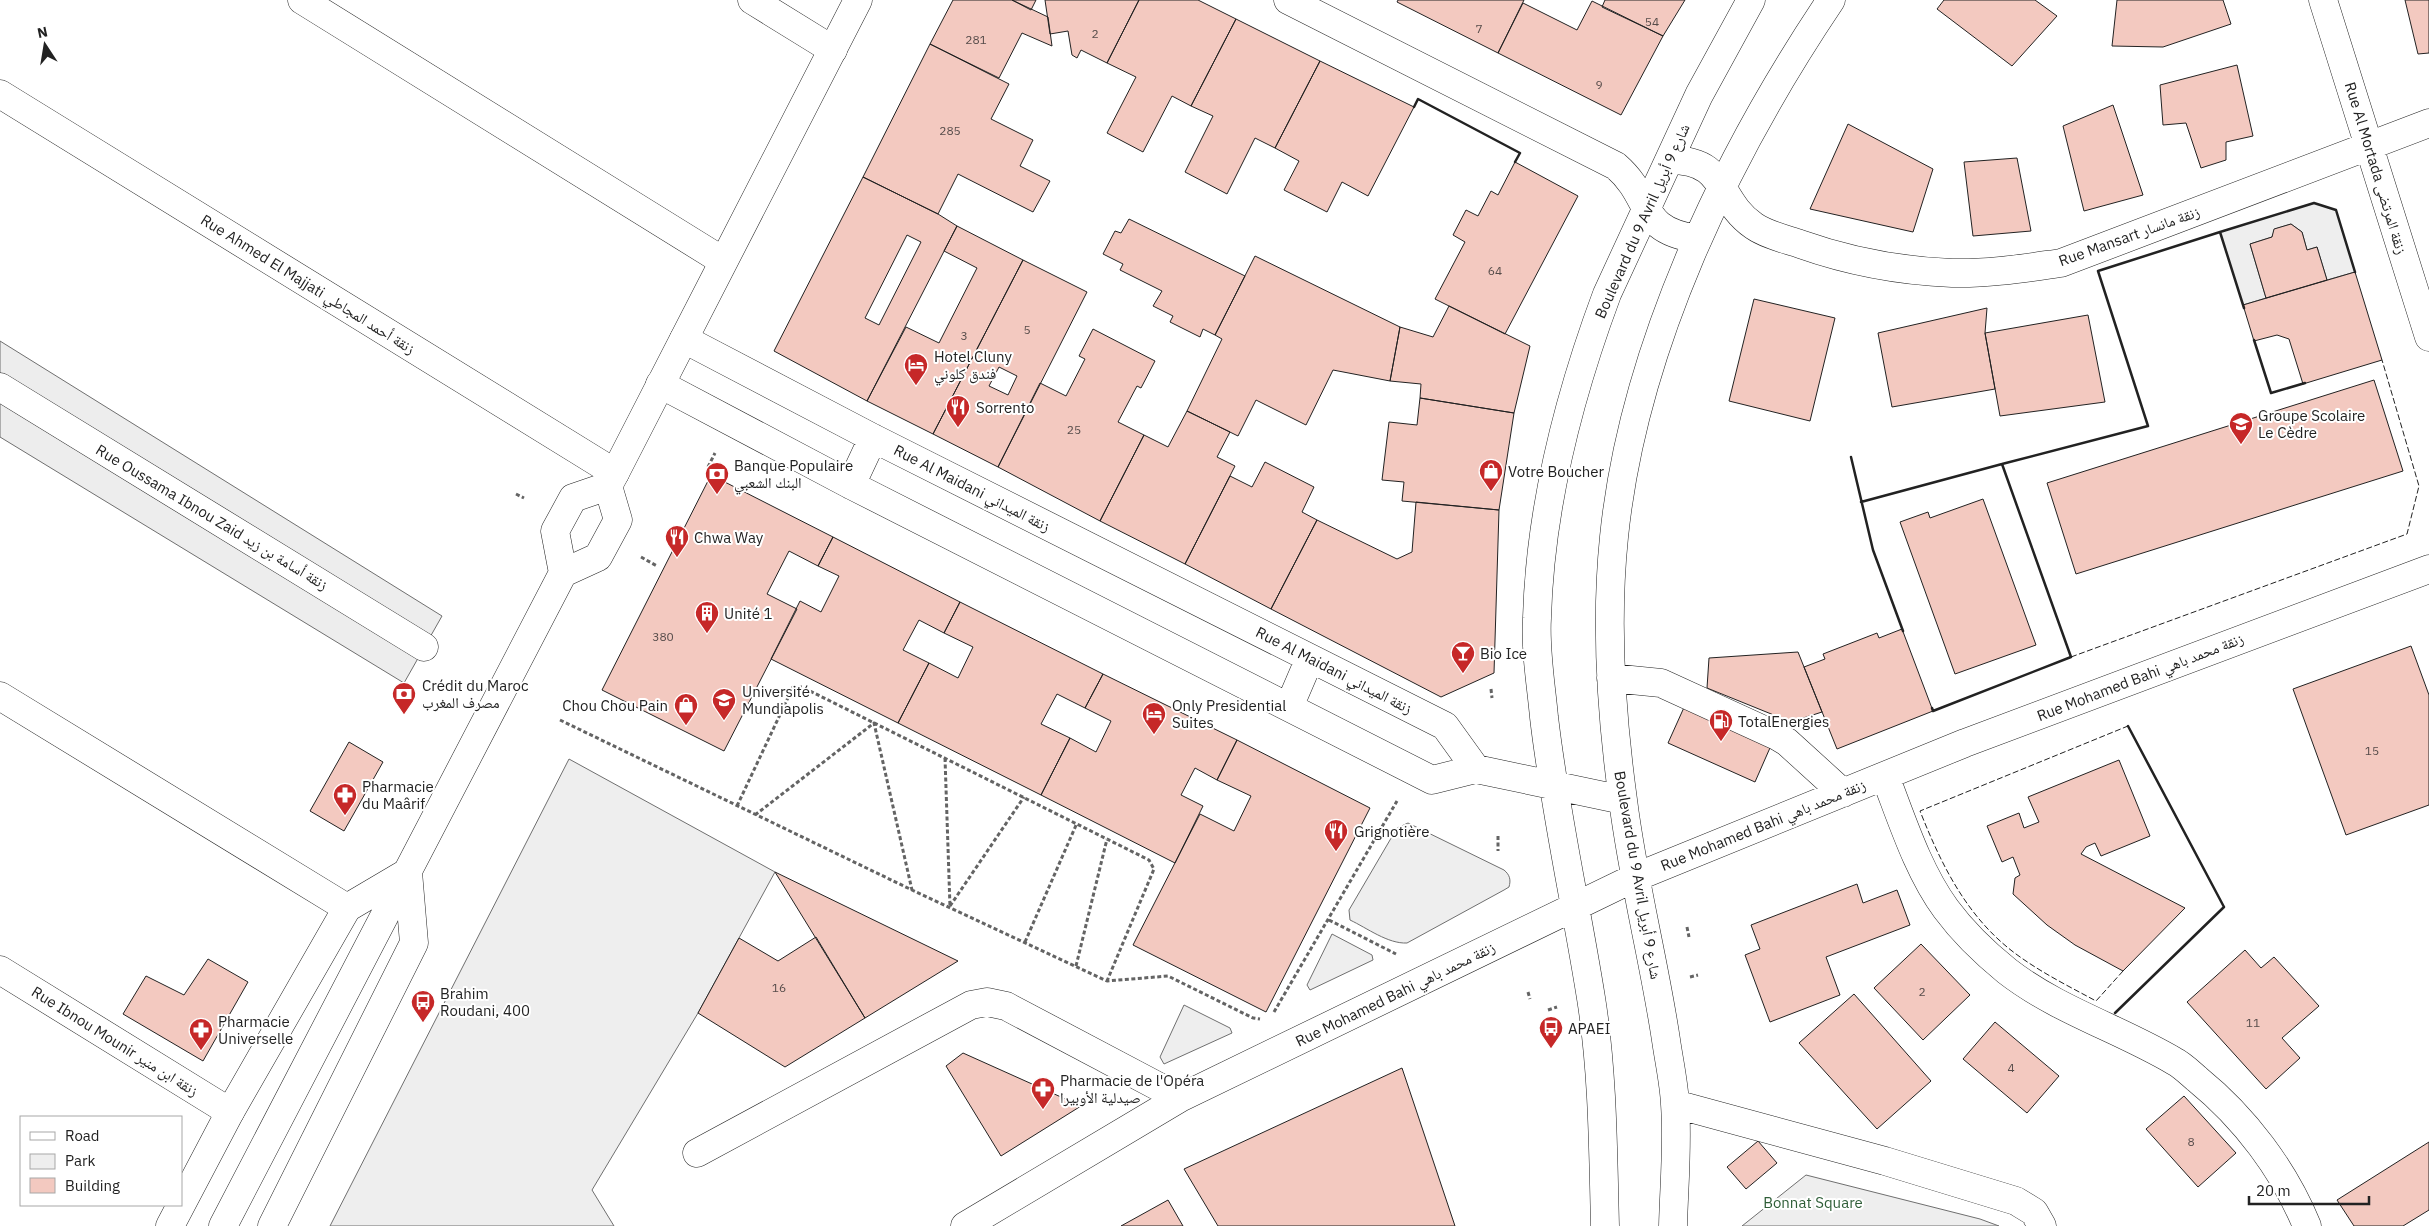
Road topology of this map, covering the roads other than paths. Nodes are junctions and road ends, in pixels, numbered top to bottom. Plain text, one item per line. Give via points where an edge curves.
1 (302, 0) edge
2 (752, 0) edge
3 (858, 0) edge
4 (1288, 0) edge
5 (1751, 0) edge
6 (1831, 0) edge
7 (2323, 0) edge
8 (833, 50) junction
9 (0, 94) edge
10 (2429, 123) edge
11 (2368, 146) junction
12 (1670, 160) junction
13 (1722, 187) junction
14 (1646, 212) junction
15 (1698, 239) junction
16 (724, 261) junction
17 (2429, 337) edge
18 (684, 339) junction
19 (660, 384) junction
20 (0, 387) edge
21 (873, 438) junction
22 (612, 480) junction
23 (851, 485) junction
24 (2429, 569) edge
25 (563, 573) junction
26 (424, 647) dead end
27 (1310, 658) junction
28 (1611, 678) junction
29 (0, 696) edge
30 (1289, 707) junction
31 (1476, 769) junction
32 (1885, 776) junction
33 (1552, 786) junction
34 (1843, 793) junction
35 (1623, 800) junction
36 (408, 872) junction
37 (1636, 877) junction
38 (1574, 907) junction
39 (347, 908) junction
40 (0, 970) edge
41 (1180, 1098) junction
42 (1675, 1104) junction
43 (230, 1112) junction
44 (697, 1153) dead end
45 (182, 1203) edge
46 (181, 1206) edge
47 (976, 1222) edge
48 (170, 1226) edge
49 (223, 1226) edge
50 (272, 1226) edge
51 (1605, 1226) edge
52 (1673, 1226) edge
53 (2042, 1226) edge
54 (2307, 1226) edge

1 - 16 street
2 - 8 street
3 - 8 street
4 - 14 street via 1616,166 1635,187
5 - 12 street, Boulevard du 9 Avril شارع 9 أبريل via 1699,95
6 - 13 street, Boulevard du 9 Avril شارع 9 أبريل via 1774,90
7 - 11 street, Rue Al Mortada زنقة المرتضى
8 - 16 street
9 - 22 street, Rue Ahmed El Majjati زنقة أحمد المجاطي
10 - 11 street, Rue Mansart زنقة مانسار
11 - 13 street, Rue Mansart زنقة مانسار via 2069,260 2007,270 1952,273 1903,269 1815,250 1754,226
11 - 17 street, Rue Al Mortada زنقة المرتضى
12 - 13 street, Rue Mansart زنقة مانسار via 1700,164
12 - 14 street, Boulevard du 9 Avril شارع 9 أبريل
13 - 15 street, Boulevard du 9 Avril شارع 9 أبريل
14 - 15 street via 1669,232
14 - 33 street, Boulevard du 9 Avril شارع 9 أبريل via 1595,326 1569,415 1543,543 1536,620
15 - 28 street, Boulevard du 9 Avril شارع 9 أبريل via 1668,315 1631,434 1614,535
16 - 18 street
18 - 19 street
18 - 21 street, Rue Al Maidani زنقة الميداني
19 - 22 street
19 - 23 street
20 - 26 street, Rue Oussama Ibnou Zaid زنقة أسامة بن زيد
21 - 23 street
21 - 27 street, Rue Al Maidani زنقة الميداني
22 - 25 street via 618,520 598,556
22 - 25 street via 574,498 556,531
23 - 30 street
24 - 32 street, Rue Mohamed Bahi زنقة محمد باهي
25 - 36 street
27 - 30 street
27 - 31 street, Rue Al Maidani زنقة الميداني via 1445,726
28 - 34 street via 1661,683 1777,736
28 - 35 street, Boulevard du 9 Avril شارع 9 أبريل
29 - 39 street
30 - 31 street via 1432,780
31 - 33 street
32 - 34 street, Rue Mohamed Bahi زنقة محمد باهي
32 - 54 street via 1915,854 1946,909 1980,946 2040,993 2175,1061 2204,1085 2231,1109 2257,1141 2282,1177
33 - 35 street
33 - 38 street, Boulevard du 9 Avril شارع 9 أبريل
34 - 37 street, Rue Mohamed Bahi زنقة محمد باهي
35 - 37 street, Boulevard du 9 Avril شارع 9 أبريل
36 - 39 street
36 - 49 street
36 - 50 street via 414,943
37 - 38 street, Rue Mohamed Bahi زنقة محمد باهي
37 - 42 street, Boulevard du 9 Avril شارع 9 أبريل
38 - 41 street, Rue Mohamed Bahi زنقة محمد باهي
38 - 51 street, Boulevard du 9 Avril شارع 9 أبريل via 1593,1009 1603,1113
39 - 43 street
40 - 43 street, Rue Ibnou Mounir زنقة ابن منير
41 - 44 street via 1006,1006 987,1002 971,1005
41 - 47 street, Rue Mohamed Bahi زنقة محمد باهي
42 - 52 street, Boulevard du 9 Avril شارع 9 أبريل
42 - 53 street via 1885,1161 2016,1201 2034,1212
43 - 45 street
46 - 48 street

